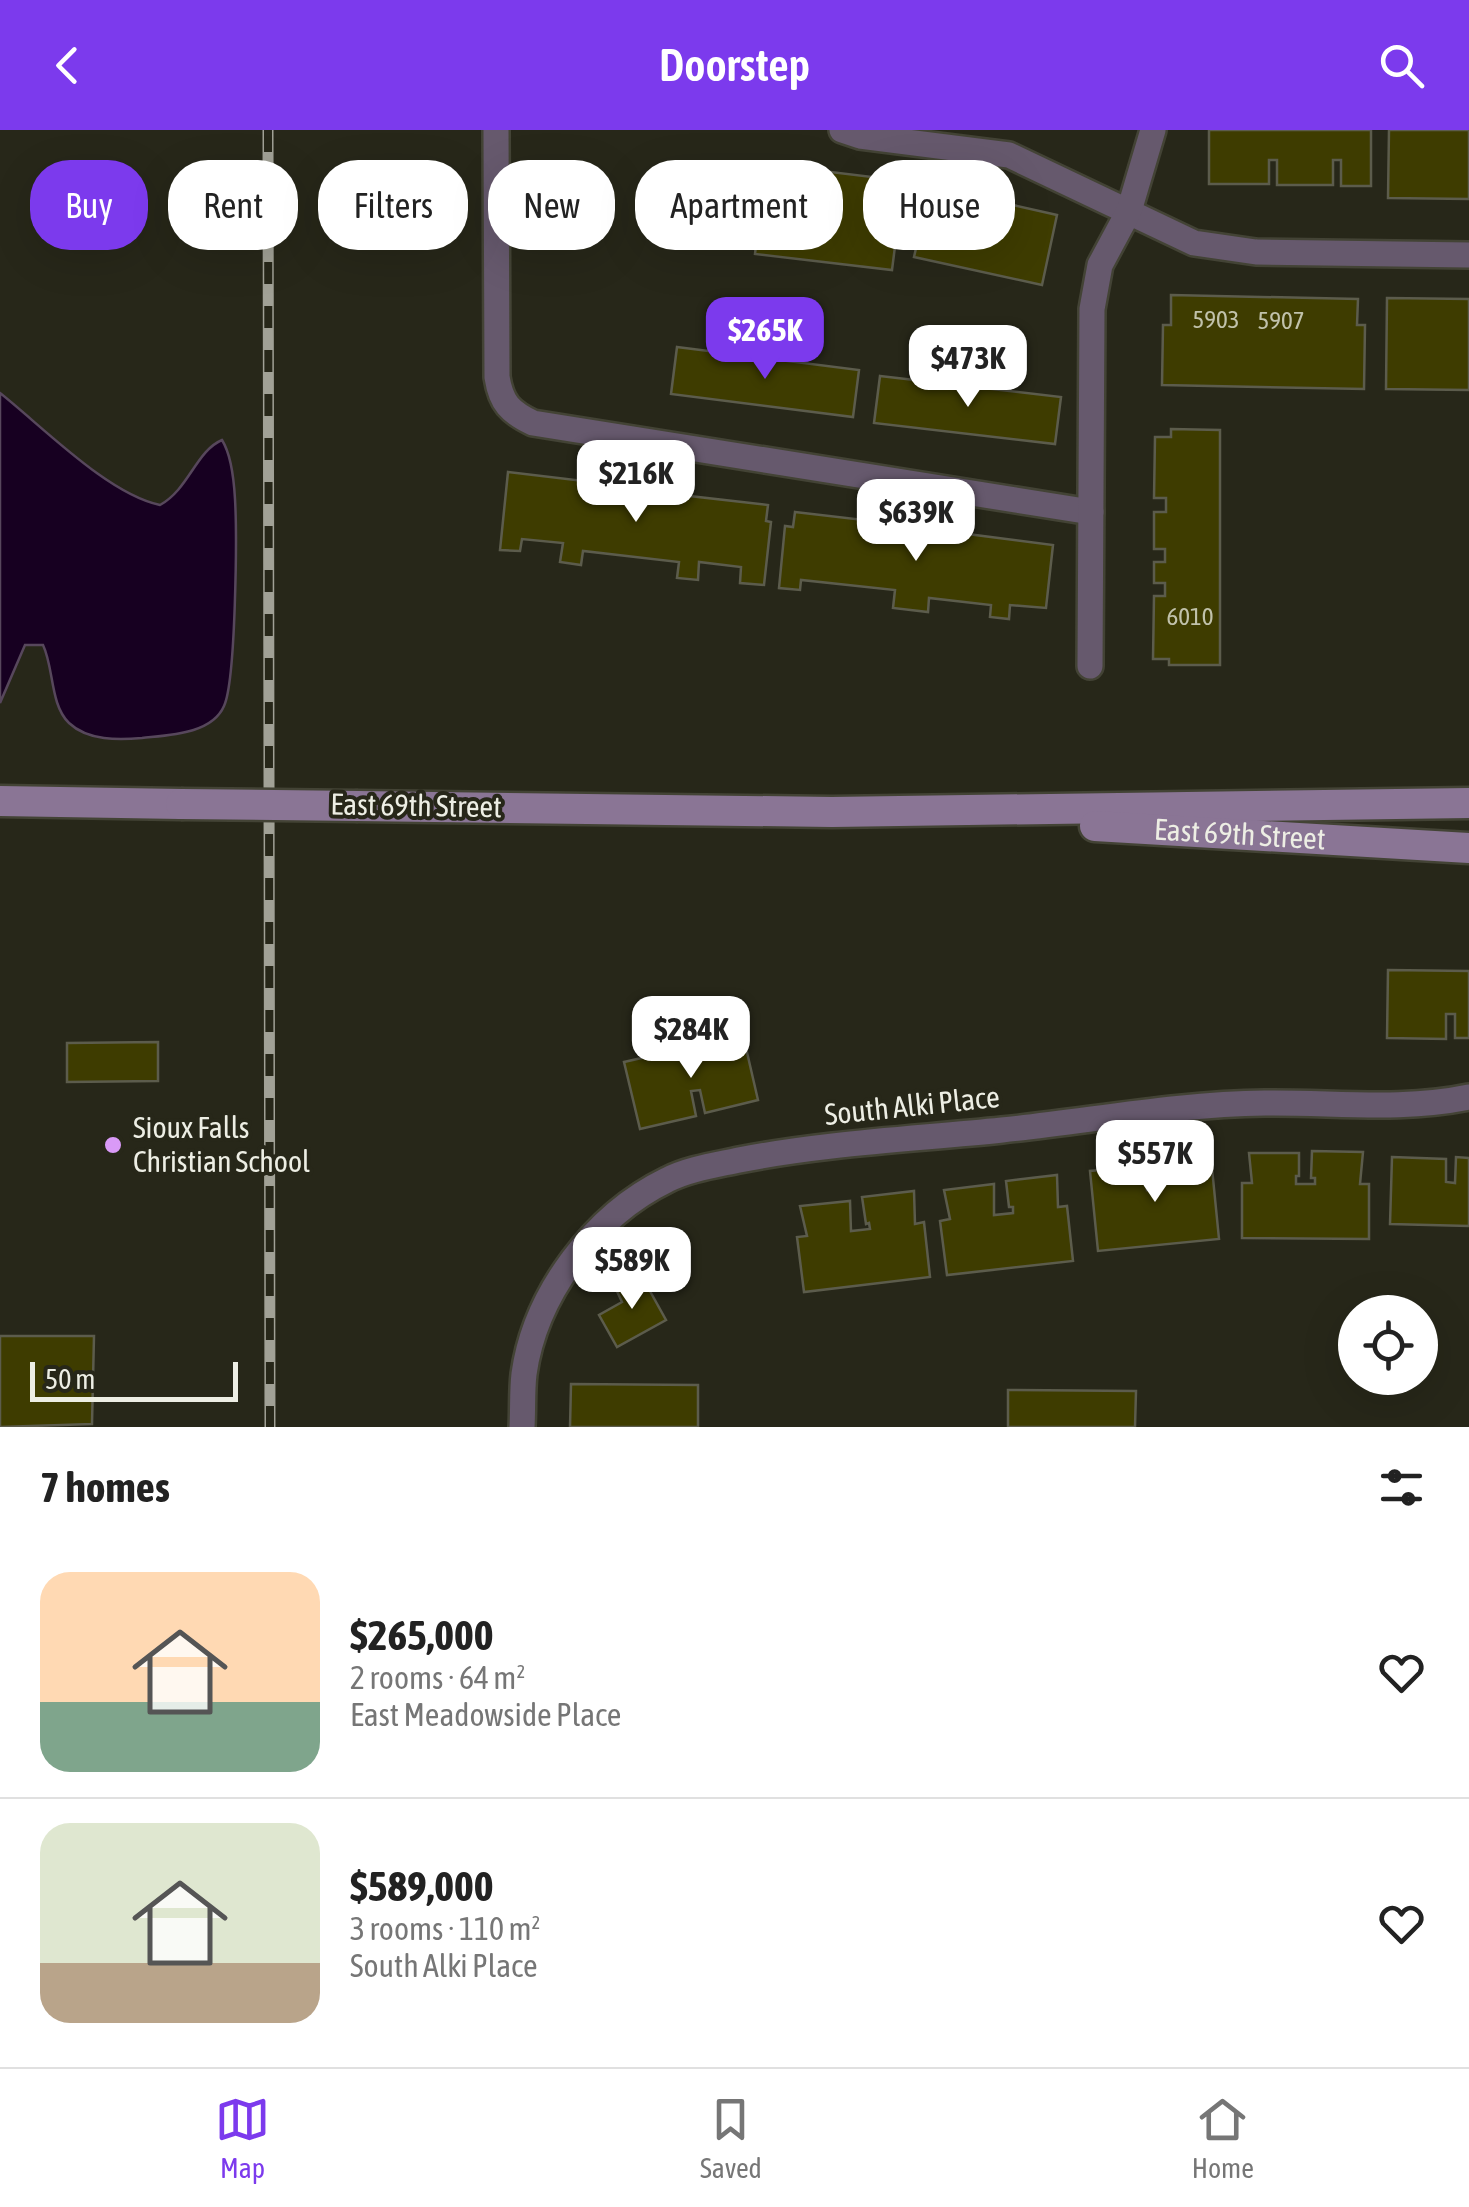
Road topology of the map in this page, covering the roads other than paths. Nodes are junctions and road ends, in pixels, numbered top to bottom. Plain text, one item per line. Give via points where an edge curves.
1 (496, 130) edge
2 (842, 130) edge
3 (1153, 130) edge
4 (1129, 211) junction
5 (1469, 255) edge
6 (1091, 512) junction
7 (1090, 666) dead end
8 (0, 801) edge
9 (1469, 804) edge
10 (832, 812) junction
11 (1469, 848) edge
12 (1469, 1097) edge
13 (522, 1427) edge

1 - 6 street via 497,377 500,397 512,412 534,423
2 - 4 street via 1009,155
3 - 4 street
4 - 5 street via 1194,243 1256,252
4 - 6 street via 1100,265 1092,309
6 - 7 street
8 - 10 main road, East 69th Street, bridge
9 - 10 main road, East 69th Street
10 - 11 main road, East 69th Street
12 - 13 street, South Alki Place via 1151,1111 787,1151 670,1178 602,1226 562,1276 534,1334 524,1372

